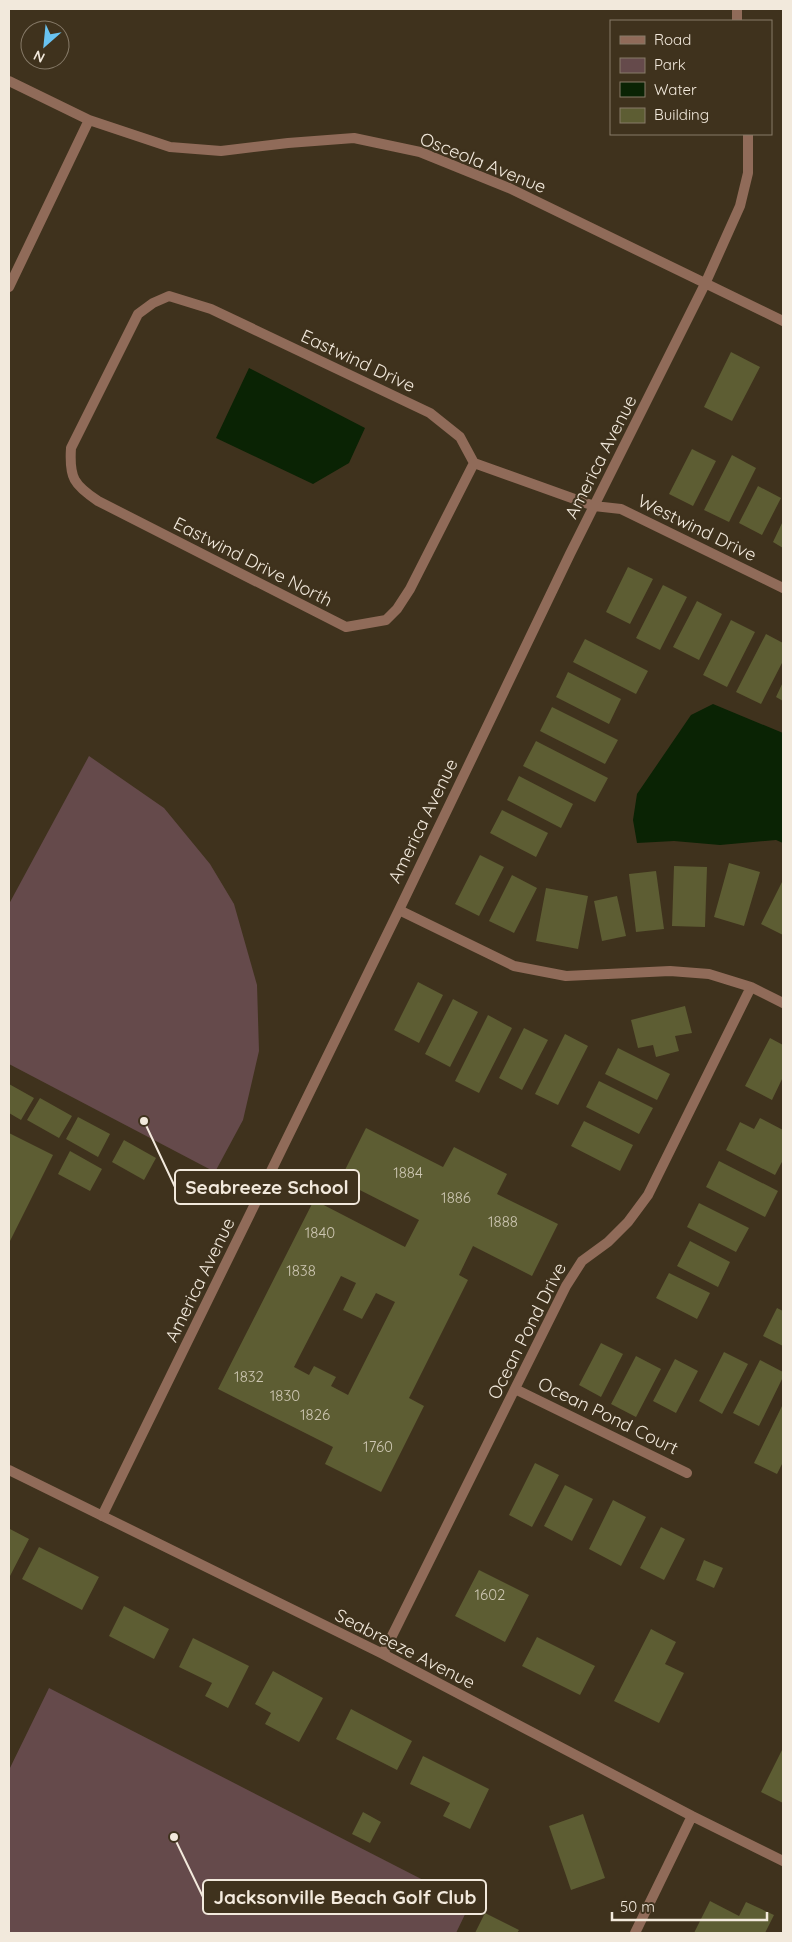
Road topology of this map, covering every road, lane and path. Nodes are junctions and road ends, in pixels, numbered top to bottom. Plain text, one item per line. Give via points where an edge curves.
1 (9, 81) edge
2 (90, 120) junction
3 (748, 135) edge
4 (705, 284) junction
5 (9, 287) edge
6 (783, 321) edge
7 (117, 356) joint
8 (474, 463) junction
9 (594, 506) junction
10 (783, 588) edge
11 (399, 910) junction
12 (752, 987) junction
13 (783, 1003) edge
14 (515, 1389) junction
15 (9, 1470) edge
16 (687, 1473) dead end
17 (102, 1516) junction
18 (383, 1654) junction
19 (692, 1816) junction
20 (783, 1861) edge
21 (635, 1933) edge

1 - 2 street, Osceola Avenue
2 - 4 street, Osceola Avenue via 170,147 221,151 354,138 420,152 509,188
2 - 5 street
3 - 4 street, America Avenue via 748,173 740,206
4 - 6 street, Osceola Avenue
4 - 9 street, America Avenue
7 - 8 street, Eastwind Drive via 138,314 153,303 169,296 211,308 430,413 460,437
7 - 8 street, Eastwind Drive North via 71,448 70,468 80,489 346,627 386,620 397,609
8 - 9 street
9 - 10 street, Westwind Drive via 621,508
9 - 11 street, America Avenue
11 - 12 street via 514,966 566,976 670,971 709,974
11 - 17 street, America Avenue
12 - 13 street
12 - 14 street, Ocean Pond Drive via 648,1195 608,1242 582,1261 566,1286
14 - 16 street, Ocean Pond Court
14 - 18 street, Ocean Pond Drive
15 - 17 street, Seabreeze Avenue
17 - 18 street, Seabreeze Avenue
18 - 19 street, Seabreeze Avenue
19 - 20 street, Seabreeze Avenue
19 - 21 street

